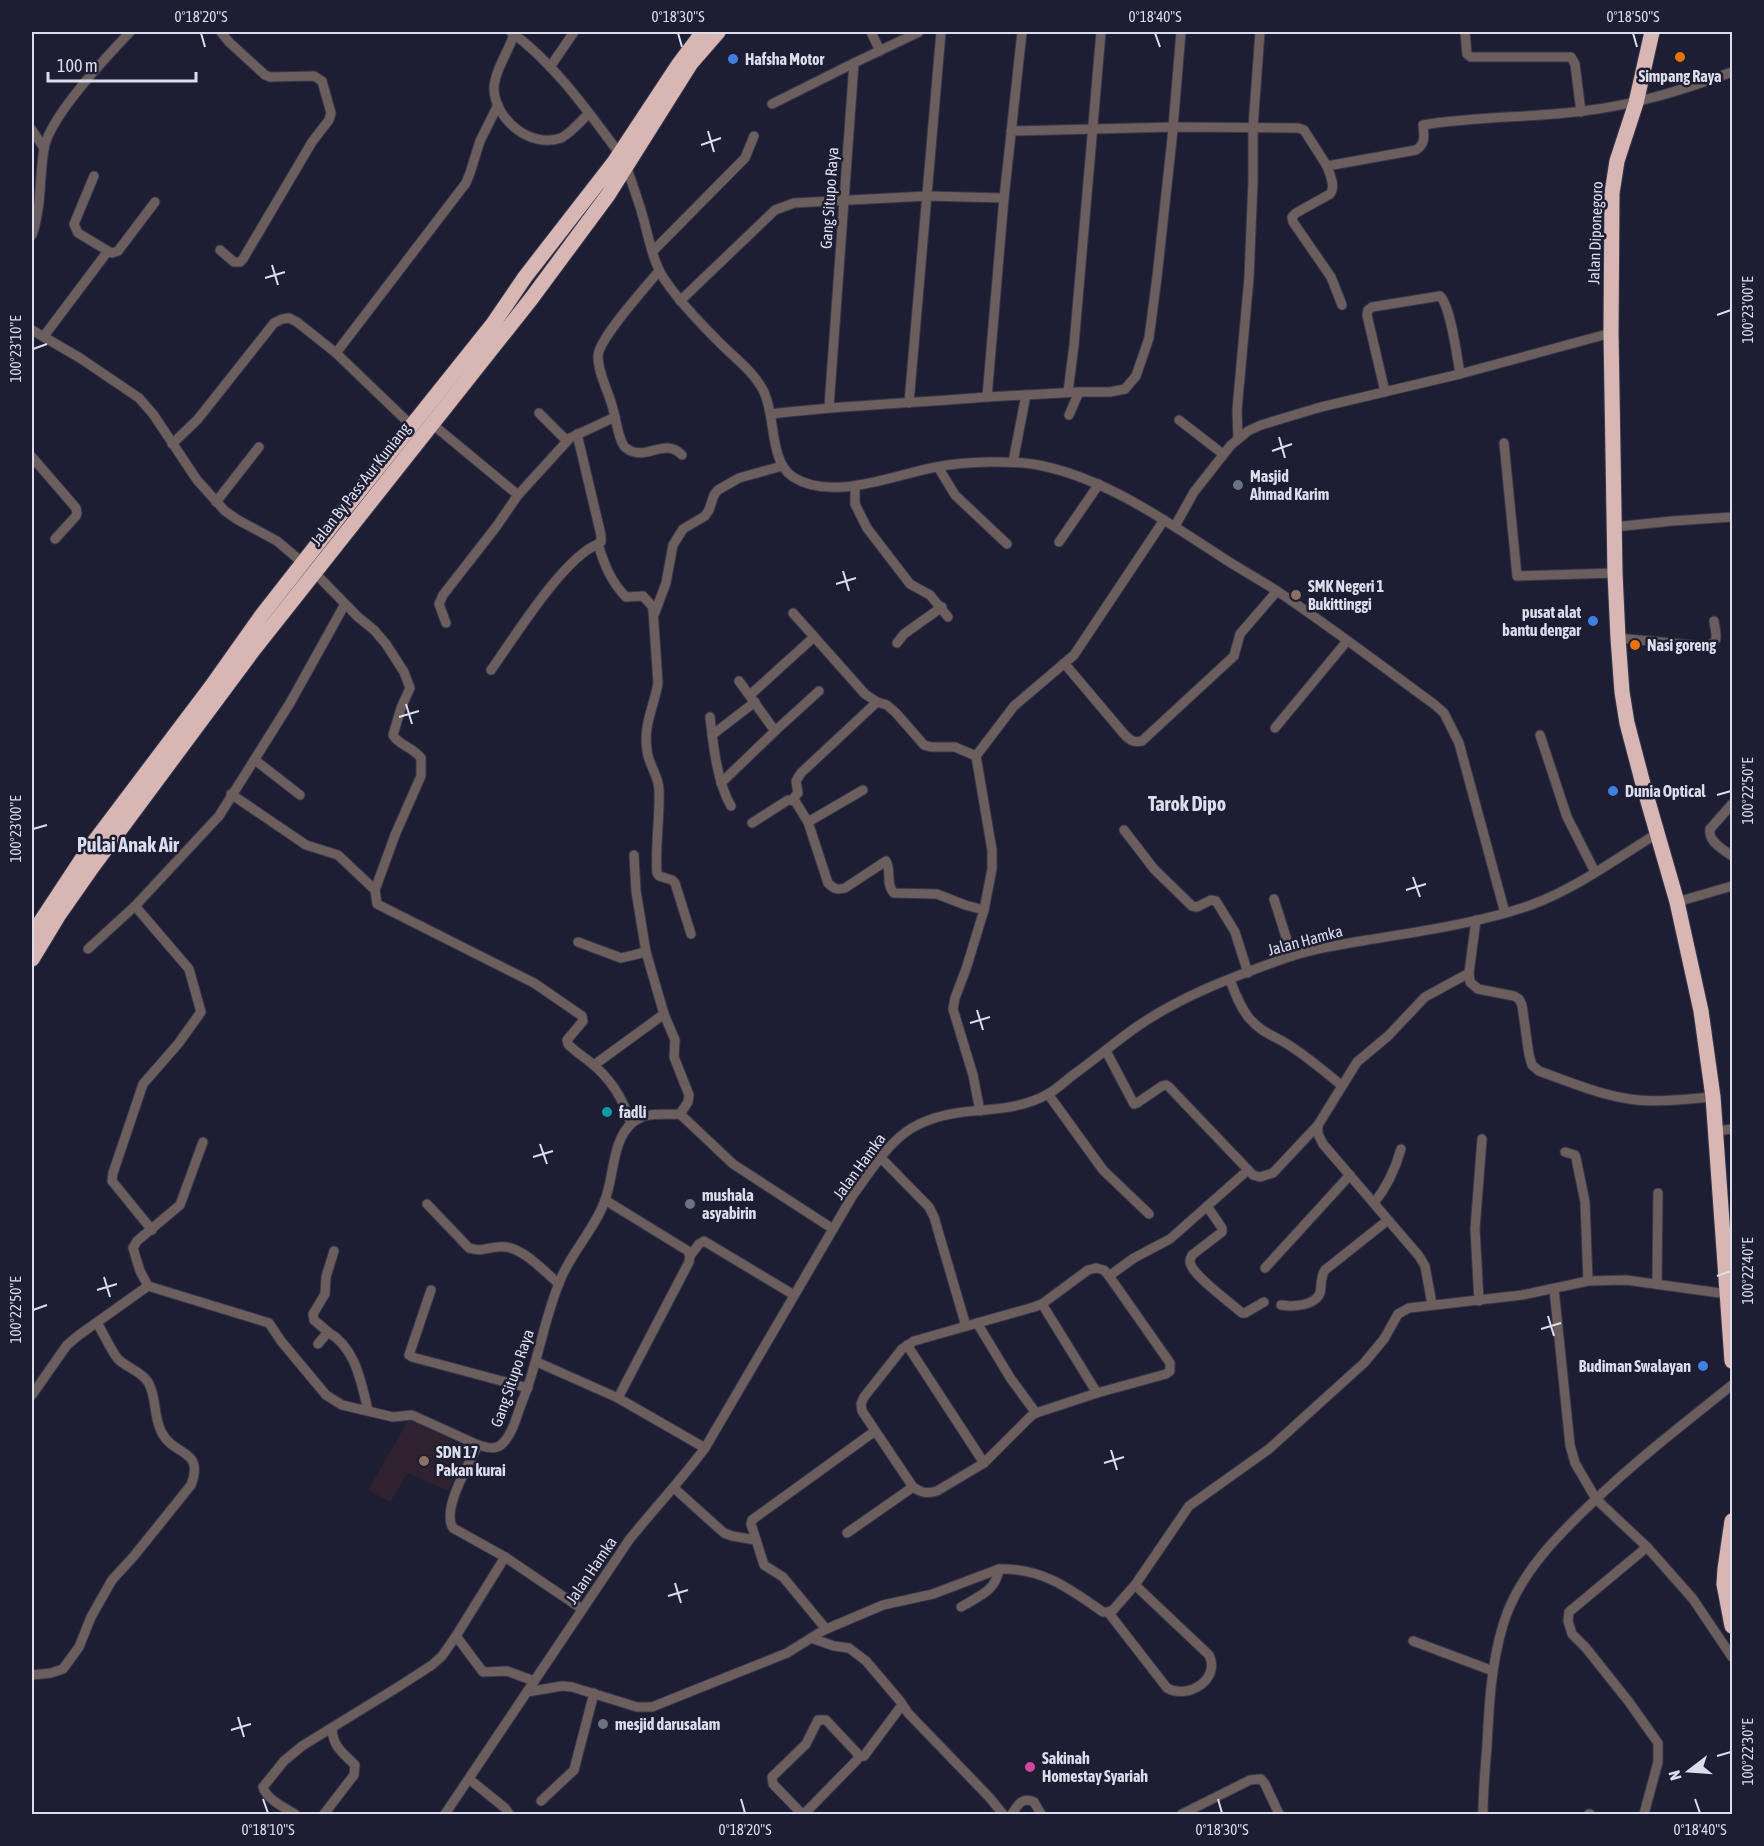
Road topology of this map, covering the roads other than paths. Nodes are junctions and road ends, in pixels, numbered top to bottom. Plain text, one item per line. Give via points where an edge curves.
1 (130, 32) edge
2 (221, 32) edge
3 (513, 32) edge
4 (574, 32) edge
5 (703, 32) edge
6 (718, 32) edge
7 (871, 32) edge
8 (920, 32) edge
9 (940, 32) edge
10 (1022, 32) edge
11 (1101, 32) edge
12 (1181, 32) edge
13 (1260, 32) edge
14 (1465, 32) edge
15 (1653, 32) edge
16 (880, 51) junction
17 (692, 54) junction
18 (854, 63) junction
19 (550, 68) junction
20 (1732, 72) edge
21 (1636, 103) junction
22 (772, 104) dead end
23 (498, 105) junction
24 (1581, 111) junction
25 (589, 113) junction
26 (1253, 126) junction
27 (1173, 127) junction
28 (1093, 129) junction
29 (32, 130) edge
30 (1011, 131) junction
31 (754, 136) dead end
32 (44, 148) junction
33 (622, 159) junction
34 (1328, 166) junction
35 (94, 176) dead end
36 (927, 196) junction
37 (1004, 198) junction
38 (844, 200) junction
39 (155, 201) dead end
40 (32, 235) edge
41 (220, 250) dead end
42 (108, 251) junction
43 (653, 251) junction
44 (659, 271) junction
45 (680, 301) junction
46 (1342, 305) dead end
47 (498, 328) junction
48 (32, 330) edge
49 (1611, 333) junction
50 (44, 336) junction
51 (336, 353) junction
52 (1460, 374) junction
53 (1068, 392) junction
54 (1079, 392) junction
55 (1385, 392) junction
56 (1026, 395) junction
57 (987, 397) junction
58 (909, 404) junction
59 (829, 407) junction
60 (539, 413) dead end
61 (771, 414) junction
62 (1069, 415) dead end
63 (615, 417) junction
64 (1179, 420) dead end
65 (431, 423) junction
66 (411, 426) junction
67 (577, 434) junction
68 (1238, 438) junction
69 (566, 440) junction
70 (1504, 442) dead end
71 (172, 444) junction
72 (259, 447) dead end
73 (1223, 453) junction
74 (682, 455) dead end
75 (32, 457) edge
76 (1013, 462) junction
77 (782, 466) junction
78 (938, 467) junction
79 (1099, 484) junction
80 (855, 486) junction
81 (518, 495) junction
82 (216, 502) junction
83 (1732, 517) edge
84 (1164, 520) junction
85 (1175, 526) junction
86 (1614, 527) junction
87 (55, 539) dead end
88 (1059, 542) dead end
89 (598, 544) junction
90 (1007, 544) dead end
91 (319, 555) junction
92 (308, 567) junction
93 (1615, 573) junction
94 (1277, 591) junction
95 (345, 604) junction
96 (942, 607) junction
97 (793, 614) dead end
98 (654, 615) junction
99 (948, 616) dead end
100 (1714, 621) dead end
101 (446, 623) dead end
102 (814, 637) junction
103 (1618, 638) junction
104 (1347, 641) junction
105 (897, 644) dead end
106 (1064, 663) junction
107 (491, 670) dead end
108 (739, 681) dead end
109 (819, 691) dead end
110 (753, 698) junction
111 (877, 702) junction
112 (710, 717) dead end
113 (1275, 728) dead end
114 (775, 730) junction
115 (712, 735) junction
116 (1540, 735) dead end
117 (976, 756) junction
118 (255, 760) junction
119 (721, 783) junction
120 (863, 790) dead end
121 (231, 794) junction
122 (300, 795) dead end
123 (792, 800) junction
124 (1732, 804) edge
125 (731, 806) dead end
126 (808, 822) junction
127 (753, 823) dead end
128 (1124, 830) dead end
129 (1658, 833) junction
130 (634, 855) dead end
131 (1732, 856) edge
132 (1595, 872) junction
133 (1732, 886) edge
134 (375, 890) junction
135 (1274, 899) dead end
136 (1677, 902) junction
137 (135, 906) junction
138 (984, 910) junction
139 (1505, 913) junction
140 (1476, 920) junction
141 (691, 934) dead end
142 (578, 942) dead end
143 (34, 948) edge
144 (88, 948) dead end
145 (646, 952) junction
146 (1292, 956) junction
147 (1248, 973) junction
148 (1469, 973) junction
149 (1230, 980) junction
150 (664, 1014) junction
151 (1106, 1051) junction
152 (594, 1065) junction
153 (1341, 1085) junction
154 (1048, 1094) junction
155 (1713, 1097) junction
156 (980, 1111) junction
157 (680, 1114) junction
158 (631, 1124) junction
159 (1318, 1125) junction
160 (1732, 1129) edge
161 (1716, 1131) junction
162 (1482, 1139) dead end
163 (203, 1142) dead end
164 (1401, 1149) dead end
165 (1565, 1152) dead end
166 (880, 1157) junction
167 (1248, 1170) junction
168 (1350, 1175) junction
169 (1658, 1192) dead end
170 (1726, 1193) edge
171 (605, 1200) junction
172 (1374, 1203) junction
173 (427, 1204) dead end
174 (1207, 1206) junction
175 (1149, 1214) dead end
176 (1388, 1220) junction
177 (833, 1229) junction
178 (152, 1230) junction
179 (334, 1251) dead end
180 (690, 1256) junction
181 (1265, 1268) dead end
182 (1109, 1276) junction
183 (1588, 1281) junction
184 (560, 1284) junction
185 (1657, 1284) junction
186 (148, 1286) junction
187 (1554, 1289) junction
188 (431, 1290) dead end
189 (1727, 1294) junction
190 (794, 1295) junction
191 (1479, 1301) junction
192 (1264, 1302) dead end
193 (1042, 1304) junction
194 (1432, 1304) junction
195 (1281, 1305) dead end
196 (97, 1323) junction
197 (978, 1323) junction
198 (966, 1326) junction
199 (328, 1332) junction
200 (318, 1344) dead end
201 (907, 1345) junction
202 (1732, 1361) edge
203 (537, 1362) junction
204 (1732, 1385) edge
205 (528, 1388) junction
206 (1097, 1393) junction
207 (32, 1395) edge
208 (618, 1398) junction
209 (368, 1410) junction
210 (1036, 1413) junction
211 (875, 1431) junction
212 (478, 1445) junction
213 (705, 1448) junction
214 (984, 1463) junction
215 (913, 1487) junction
216 (674, 1488) junction
217 (1596, 1499) junction
218 (1732, 1521) edge
219 (847, 1533) dead end
220 (756, 1540) junction
221 (1647, 1547) junction
222 (505, 1557) junction
223 (999, 1569) junction
224 (1135, 1585) junction
225 (1730, 1598) edge
226 (961, 1607) dead end
227 (582, 1609) junction
228 (1108, 1612) junction
229 (1732, 1626) edge
230 (826, 1629) junction
231 (456, 1636) junction
232 (811, 1638) junction
233 (1413, 1641) dead end
234 (1732, 1657) edge
235 (1493, 1671) junction
236 (32, 1675) edge
237 (534, 1681) junction
238 (527, 1692) junction
239 (594, 1693) junction
240 (902, 1705) junction
241 (332, 1729) junction
242 (858, 1757) junction
243 (469, 1779) junction
244 (541, 1801) dead end
245 (295, 1815) edge
246 (324, 1815) edge
247 (445, 1815) edge
248 (509, 1815) edge
249 (803, 1815) edge
250 (1003, 1815) edge
251 (1012, 1815) edge
252 (1041, 1815) edge
253 (1182, 1815) edge
254 (1279, 1815) edge
255 (1483, 1815) edge
256 (1644, 1815) edge

1 - 32 street via 75,95 49,133
2 - 41 street via 265,75 319,78 331,113 243,259 234,262
3 - 19 street
3 - 23 street via 494,86
4 - 19 street
5 - 17 highway, Jalan By Pass Aur Kuniang
6 - 17 highway, Jalan By Pass Aur Kuniang
7 - 16 street
8 - 16 street
9 - 36 street
10 - 30 street
11 - 28 street
12 - 27 street
13 - 26 street
14 - 24 street via 1467,54 1471,57 1571,57
15 - 21 highway, Jalan Diponegoro
16 - 18 street
17 - 33 highway, Jalan By Pass Aur Kuniang
18 - 22 street
18 - 38 street, Gang Situpo Raya
19 - 25 street
20 - 21 street
21 - 24 street
21 - 49 highway, Jalan Diponegoro via 1617,161 1612,193
23 - 25 street via 516,129 542,140 562,137
23 - 51 street via 466,183
24 - 34 street via 1423,125 1424,142 1416,150
25 - 33 street
26 - 27 street
26 - 34 street via 1304,130
26 - 68 street via 1249,278
27 - 28 street
27 - 54 street via 1149,338 1136,376 1125,389
28 - 30 street
28 - 53 street
29 - 32 street
30 - 37 street
31 - 43 street via 746,158
32 - 40 street
33 - 43 street
33 - 47 highway, Jalan By Pass Aur Kuniang via 608,195 531,299
34 - 46 street via 1333,191 1292,217 1331,277
35 - 42 street via 74,224 78,233
36 - 37 street
36 - 38 street
36 - 58 street
37 - 57 street
38 - 45 street via 794,203 775,210
38 - 59 street, Gang Situpo Raya
39 - 42 street via 118,251
42 - 50 street
43 - 44 street
44 - 45 street
44 - 63 street via 599,350 600,368
45 - 61 street via 758,382
47 - 65 highway, Jalan By Pass Aur Kuniang
47 - 66 highway, Jalan By Pass Aur Kuniang
48 - 50 street
49 - 52 street
49 - 86 highway, Jalan Diponegoro
50 - 71 street via 139,398
51 - 66 street
51 - 71 street via 289,318 274,323 198,419
52 - 55 street
52 - 55 street via 1450,321 1440,296 1372,307 1367,315
53 - 54 street
53 - 56 street
54 - 62 street
55 - 68 street via 1261,425
56 - 57 street
56 - 76 street
57 - 58 street
58 - 59 street
59 - 61 street
60 - 69 street
61 - 77 street
63 - 67 street
63 - 74 street via 626,448 641,453 668,447
64 - 73 street
65 - 81 street
65 - 91 highway, Jalan By Pass Aur Kuniang
66 - 91 highway, Jalan By Pass Aur Kuniang
67 - 69 street
67 - 89 street via 601,535
68 - 73 street
69 - 81 street
70 - 93 street via 1517,576
71 - 82 street
72 - 82 street
73 - 85 street
75 - 87 street via 76,508 76,516
76 - 78 street
76 - 79 street via 1061,470
77 - 80 street via 806,483 837,488
77 - 98 street via 740,478 718,490 705,516 683,529 673,545 666,583
78 - 80 street
78 - 90 street via 955,495
79 - 84 street
79 - 88 street
80 - 96 street via 855,504 867,528 910,584
81 - 101 street via 443,595 439,604
82 - 92 street via 238,520 287,547
83 - 86 street
84 - 85 street
84 - 106 street via 1080,647
85 - 94 street
86 - 93 highway, Jalan Diponegoro
89 - 98 street via 611,578 622,593 630,598 643,596
89 - 107 street via 585,551 554,583
91 - 92 highway, Jalan By Pass Aur Kuniang
92 - 95 street
92 - 143 highway, Jalan By Pass Aur Kuniang
93 - 103 highway, Jalan Diponegoro
94 - 104 street
94 - 106 street via 1240,633 1233,656 1142,741 1131,740 1124,734
95 - 118 street
95 - 134 street via 386,644 406,676 410,688 393,735 417,753 422,767
96 - 99 street
96 - 105 street via 904,634
97 - 102 street
98 - 141 street via 658,683 646,739 659,789 657,873 675,883
100 - 103 street via 1716,640 1709,645
102 - 110 street
102 - 111 street via 865,694
103 - 129 highway, Jalan Diponegoro via 1627,723
104 - 113 street
104 - 139 street via 1435,705 1451,724
106 - 117 street via 1014,706
108 - 110 street
109 - 114 street
110 - 114 street
110 - 115 street
111 - 117 street via 896,713 924,745 956,747
111 - 123 street via 801,773 796,781 798,793
112 - 115 street
114 - 119 street
115 - 119 street
116 - 132 street via 1567,817
117 - 138 street via 992,850
118 - 121 street
118 - 122 street
119 - 125 street
120 - 126 street
121 - 134 street via 306,845 338,855
121 - 137 street via 215,820
123 - 126 street
123 - 127 street
124 - 131 street via 1709,834
126 - 138 street via 833,888 845,888 886,861 889,886 894,893 937,894
128 - 147 street via 1154,869 1192,906 1216,901 1235,932
129 - 132 street, Jalan Hamka
129 - 136 highway, Jalan Diponegoro
130 - 145 street
132 - 139 street, Jalan Hamka via 1556,895
133 - 136 street
134 - 152 street via 375,900 381,907 534,983 576,1011 583,1021 567,1042
135 - 146 street
136 - 155 highway, Jalan Diponegoro via 1695,979
137 - 144 street
137 - 178 street via 189,969 201,1012 142,1084 113,1173 112,1181
138 - 156 street via 953,1009
139 - 140 street, Jalan Hamka
140 - 146 street, Jalan Hamka
140 - 148 street
142 - 145 street via 621,958
145 - 150 street
146 - 147 street, Jalan Hamka
147 - 149 street, Jalan Hamka
148 - 153 street via 1434,990 1418,1003 1357,1062
148 - 155 street via 1470,982 1478,989 1519,999 1529,1055 1539,1071 1624,1098 1645,1101
149 - 151 street, Jalan Hamka via 1169,1008
149 - 153 street via 1240,1004 1257,1027 1303,1055
150 - 152 street
150 - 157 street via 675,1040 674,1058 689,1095
151 - 154 street, Jalan Hamka
151 - 167 street via 1134,1104 1166,1085
152 - 158 street via 617,1091
153 - 159 street
154 - 156 street, Jalan Hamka via 1017,1106
154 - 175 street via 1103,1170
155 - 161 highway, Jalan Diponegoro
156 - 166 street, Jalan Hamka via 915,1125
157 - 158 street via 650,1114
157 - 177 street via 733,1164
158 - 171 street, Gang Situpo Raya via 618,1145
159 - 167 street via 1272,1173 1260,1177
159 - 168 street via 1323,1144
160 - 161 street
161 - 170 highway, Jalan Diponegoro
162 - 191 street via 1475,1229
163 - 178 street via 180,1205
164 - 172 street via 1384,1190
165 - 183 street via 1575,1155 1585,1202
166 - 177 street, Jalan Hamka
166 - 198 street via 929,1207
167 - 174 street
168 - 172 street
168 - 181 street
169 - 185 street
170 - 189 highway, Jalan Diponegoro
171 - 180 street via 688,1251
171 - 184 street, Gang Situpo Raya
172 - 176 street
173 - 184 street via 470,1248 517,1249
174 - 182 street via 1170,1239
174 - 192 street via 1222,1232 1192,1255 1193,1269 1242,1313
176 - 194 street via 1425,1266
176 - 195 street via 1325,1270 1316,1299
177 - 190 street, Jalan Hamka
178 - 186 street via 133,1248
179 - 199 street via 325,1294 313,1314 314,1320
180 - 190 street via 704,1241
180 - 208 street
182 - 193 street via 1104,1270 1088,1270
182 - 206 street via 1171,1367 1166,1374
183 - 185 street
183 - 187 street
184 - 203 street, Gang Situpo Raya
185 - 189 street
186 - 196 street
186 - 209 street via 269,1323 326,1395 342,1405
187 - 191 street
187 - 217 street via 1571,1454
188 - 205 street via 409,1355
189 - 202 highway, Jalan Diponegoro
190 - 213 street, Jalan Hamka
191 - 194 street
193 - 197 street
193 - 206 street
194 - 224 street via 1398,1314 1364,1363 1269,1449 1189,1506
196 - 207 street via 67,1345
196 - 236 street via 117,1358 148,1382 161,1432 191,1458 195,1473 191,1485 112,1580 79,1647 63,1669
197 - 198 street
197 - 210 street
198 - 201 street
199 - 200 street
199 - 209 street via 351,1355
201 - 211 street via 861,1404
201 - 214 street
203 - 205 street, Gang Situpo Raya
203 - 208 street
204 - 217 street
205 - 212 street, Gang Situpo Raya via 505,1441 497,1448
206 - 210 street
208 - 213 street
209 - 212 street via 393,1417 412,1415
210 - 214 street
211 - 215 street
211 - 220 street via 754,1516 751,1524
212 - 222 street, Gang Situpo Raya via 454,1496 450,1522 453,1528
213 - 216 street, Jalan Hamka
214 - 215 street via 929,1494
215 - 219 street
216 - 220 street via 724,1533
216 - 227 street, Jalan Hamka via 629,1540
217 - 221 street
217 - 235 street via 1557,1536 1515,1597 1503,1624
218 - 225 highway via 1724,1584
220 - 230 street via 764,1565 783,1577
221 - 234 street via 1693,1599
221 - 256 street via 1569,1612 1568,1621 1572,1634 1658,1743 1658,1762
222 - 227 street, Gang Situpo Raya
222 - 231 street
223 - 226 street via 991,1589
223 - 228 street via 1042,1575
223 - 230 street via 933,1594 883,1605
224 - 228 street
224 - 228 street via 1209,1655 1211,1672 1204,1682 1181,1693 1167,1688
225 - 229 highway
227 - 237 street, Jalan Hamka
230 - 232 street
231 - 237 street via 483,1672 507,1671
231 - 241 street via 432,1665
232 - 239 street via 787,1653 652,1707 637,1707
232 - 240 street via 849,1648 866,1661
233 - 235 street
235 - 255 street
237 - 238 street, Jalan Hamka
238 - 239 street via 562,1686
238 - 243 street, Jalan Hamka
239 - 244 street via 574,1770
240 - 242 street via 864,1756
240 - 250 street
241 - 245 street via 284,1761 263,1787 269,1797
241 - 246 street via 332,1739 354,1765 354,1775
242 - 249 street
242 - 249 street via 826,1720 818,1720 806,1744 772,1777 773,1784
243 - 247 street, Jalan Hamka
243 - 248 street
251 - 252 street via 1027,1800 1034,1802
253 - 254 street via 1256,1778 1265,1784

